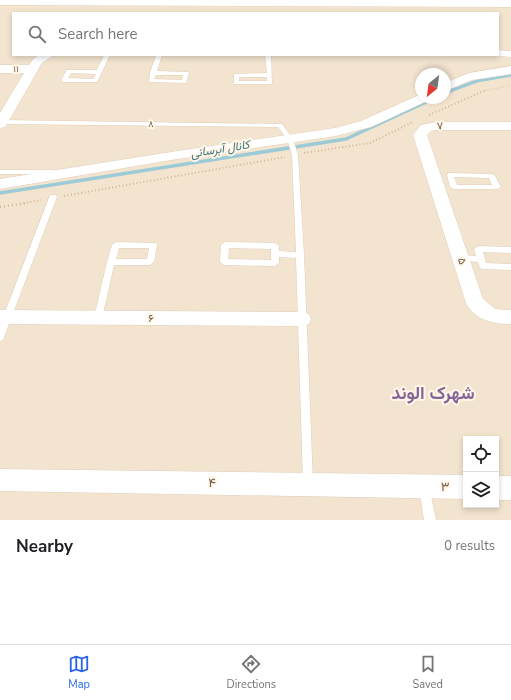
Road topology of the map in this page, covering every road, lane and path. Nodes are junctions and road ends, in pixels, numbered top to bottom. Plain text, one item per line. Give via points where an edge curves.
1 (0, 1) edge
2 (511, 3) edge
3 (0, 9) edge
4 (435, 12) edge
5 (499, 14) edge
6 (511, 14) edge
7 (499, 53) edge
8 (511, 54) edge
9 (46, 56) edge
10 (107, 56) edge
11 (159, 56) edge
12 (268, 56) edge
13 (0, 69) edge
14 (32, 69) junction
15 (511, 70) edge
16 (99, 72) junction
17 (154, 73) junction
18 (270, 74) junction
19 (451, 84) edge
20 (415, 102) edge
21 (1, 123) edge
22 (511, 126) edge
23 (291, 141) junction
24 (0, 172) edge
25 (72, 172) junction
26 (444, 181) junction
27 (0, 184) edge
28 (53, 197) dead end
29 (511, 250) edge
30 (275, 254) junction
31 (300, 255) junction
32 (461, 258) junction
33 (481, 259) junction
34 (111, 262) junction
35 (511, 267) edge
36 (4, 317) edge
37 (511, 317) edge
38 (98, 318) junction
39 (302, 318) junction
40 (0, 337) edge
41 (0, 480) edge
42 (308, 485) junction
43 (424, 486) junction
44 (463, 487) edge
45 (499, 488) edge
46 (511, 488) edge
47 (430, 520) edge

1 - 2 main road
3 - 4 main road
5 - 6 main road
7 - 8 street
9 - 14 street via 37,61
10 - 16 lane
11 - 17 lane
12 - 18 lane
13 - 14 street, ۱۱
14 - 21 street
15 - 19 street via 469,77
16 - 16 lane via 95,81 64,80 69,71
17 - 17 lane via 151,81 184,82 186,73
18 - 18 lane via 270,83 236,83 236,75
20 - 23 street via 366,124
21 - 23 lane, ۸ via 280,125
22 - 26 street, ۷ via 426,128 420,135
23 - 25 street
23 - 31 lane via 295,155
24 - 25 lane
25 - 27 street
26 - 26 lane via 454,187 497,187 492,176 450,175
26 - 32 street, ۵
28 - 36 lane
29 - 33 lane via 478,249
30 - 30 lane via 275,246 225,245 224,262 275,262
30 - 31 lane
31 - 39 lane
32 - 33 lane
32 - 37 street, ۵ via 475,303 484,313
33 - 35 lane via 483,266
34 - 34 lane via 150,262 153,245 116,245
34 - 38 lane
36 - 38 street, ۶
36 - 40 lane
38 - 39 street, ۶
39 - 42 lane
41 - 42 street, ۴
42 - 43 street, ۴
43 - 44 street, ۳
43 - 47 lane
45 - 46 street

